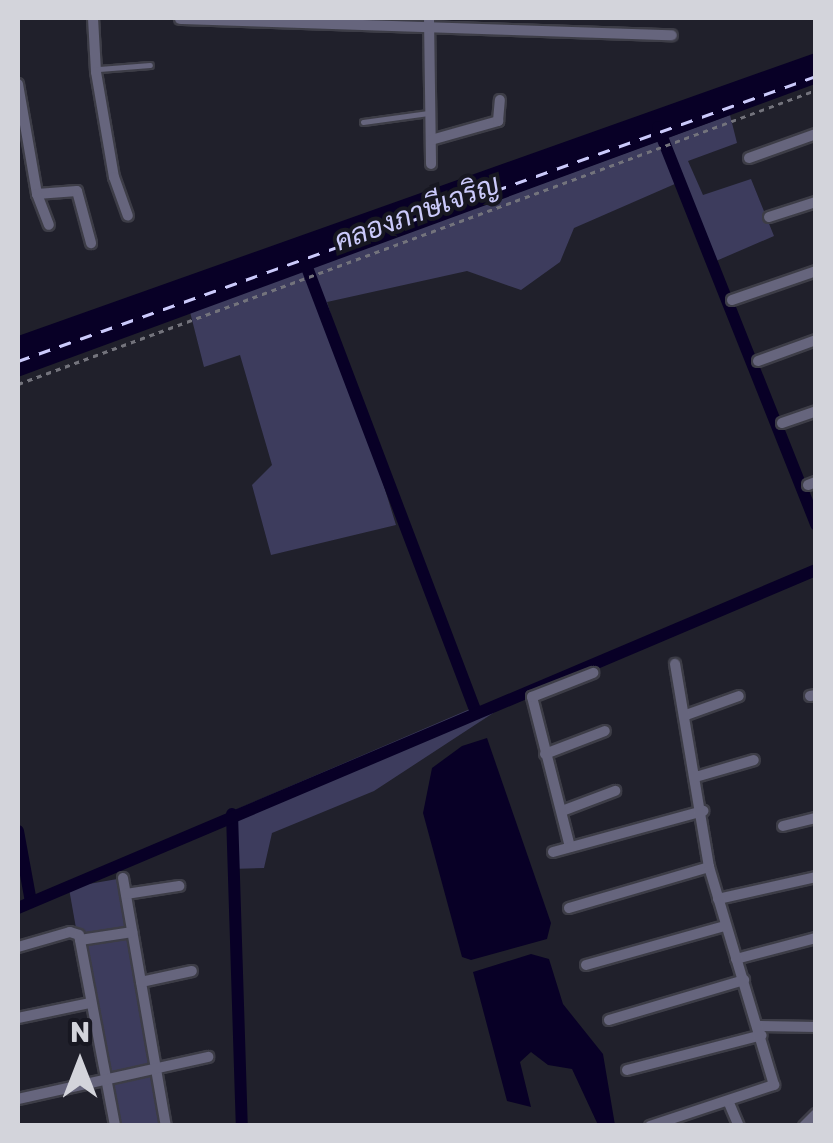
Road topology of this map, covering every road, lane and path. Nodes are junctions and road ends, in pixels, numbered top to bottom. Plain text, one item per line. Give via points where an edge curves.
1 (94, 18) edge
2 (180, 19) edge
3 (275, 20) edge
4 (429, 23) edge
5 (672, 35) dead end
6 (150, 65) dead end
7 (96, 69) junction
8 (18, 84) edge
9 (816, 90) edge
10 (500, 100) dead end
11 (430, 113) junction
12 (363, 122) dead end
13 (816, 134) edge
14 (430, 140) junction
15 (749, 158) dead end
16 (431, 164) dead end
17 (37, 194) junction
18 (816, 202) edge
19 (128, 216) dead end
20 (770, 218) dead end
21 (49, 226) dead end
22 (91, 243) dead end
23 (816, 271) edge
24 (732, 300) dead end
25 (816, 340) edge
26 (758, 361) dead end
27 (18, 384) edge
28 (816, 411) edge
29 (782, 423) dead end
30 (676, 664) dead end
31 (594, 673) dead end
32 (740, 696) dead end
33 (686, 715) junction
34 (605, 731) dead end
35 (545, 754) junction
36 (754, 760) dead end
37 (699, 776) junction
38 (616, 791) dead end
39 (562, 811) junction
40 (704, 812) junction
41 (816, 818) edge
42 (782, 826) dead end
43 (570, 847) junction
44 (553, 852) dead end
45 (710, 867) junction
46 (816, 877) edge
47 (123, 878) dead end
48 (178, 886) dead end
49 (126, 894) junction
50 (718, 899) junction
51 (569, 908) dead end
52 (725, 926) junction
53 (132, 932) junction
54 (816, 938) edge
55 (80, 940) junction
56 (18, 946) edge
57 (736, 959) junction
58 (586, 964) dead end
59 (192, 971) dead end
60 (744, 980) junction
61 (140, 982) junction
62 (90, 1003) junction
63 (18, 1018) edge
64 (609, 1020) dead end
65 (816, 1027) edge
66 (761, 1030) junction
67 (208, 1057) dead end
68 (155, 1067) junction
69 (627, 1070) dead end
70 (107, 1077) junction
71 (18, 1099) edge
72 (729, 1103) junction
73 (816, 1114) edge
74 (115, 1126) edge
75 (166, 1126) edge
76 (650, 1126) edge
77 (739, 1126) edge
78 (804, 1126) edge

1 - 7 street
2 - 3 street
3 - 4 street
4 - 5 street
4 - 11 street
6 - 7 lane
7 - 19 street via 114,177
8 - 17 street
9 - 27 path
10 - 14 street via 498,121
11 - 12 lane via 397,112
11 - 14 street
13 - 15 street
14 - 16 street
17 - 21 street
17 - 22 street via 77,192
18 - 20 street
23 - 24 street
25 - 26 street
28 - 29 street
30 - 33 street
31 - 35 street via 532,697
32 - 33 street
33 - 37 street
34 - 35 street
35 - 39 street
36 - 37 street
37 - 40 street
38 - 39 street
39 - 43 street
40 - 43 street
40 - 45 street
41 - 42 street
43 - 44 street
45 - 50 street
45 - 51 street
46 - 50 street
47 - 49 street
48 - 49 street
49 - 53 street
50 - 52 street
52 - 57 street
52 - 58 street
53 - 55 street
53 - 61 street
54 - 57 street
55 - 56 street via 70,932
55 - 62 street
57 - 60 street
59 - 61 street
60 - 64 street
60 - 66 street
61 - 68 street
62 - 63 street
62 - 70 street
65 - 66 street
66 - 69 street
66 - 72 street via 774,1086
67 - 68 street
68 - 70 street
68 - 75 street
70 - 71 street
70 - 74 street
72 - 76 street
72 - 77 street
73 - 78 street

